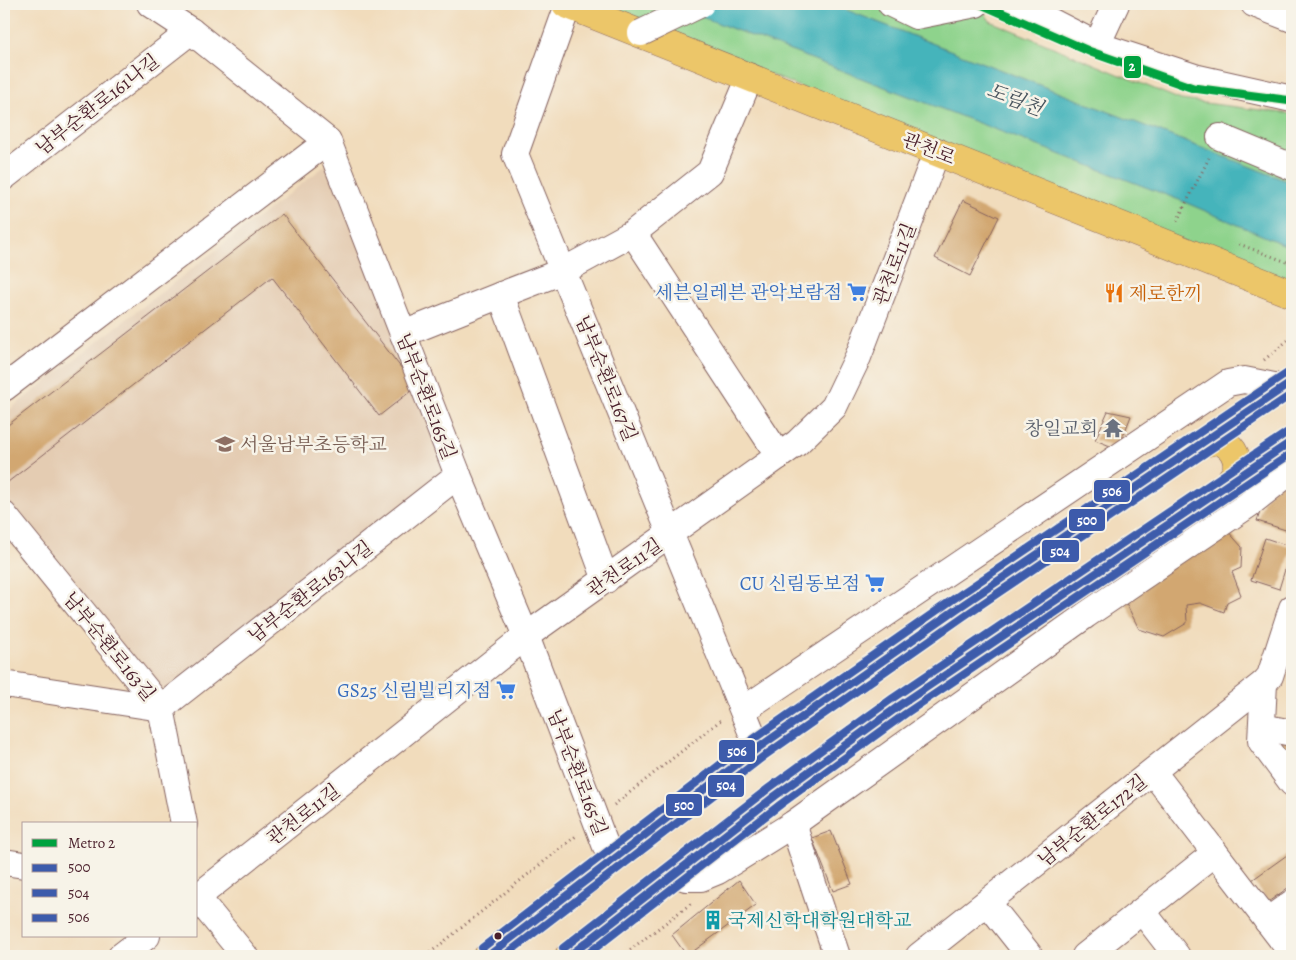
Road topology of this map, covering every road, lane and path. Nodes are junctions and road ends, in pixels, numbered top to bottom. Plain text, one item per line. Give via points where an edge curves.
1 (150, 4) edge
2 (567, 4) edge
3 (700, 4) edge
4 (891, 4) edge
5 (976, 4) edge
6 (1017, 4) edge
7 (1116, 4) edge
8 (1254, 4) edge
9 (1292, 19) edge
10 (191, 31) junction
11 (641, 33) junction
12 (1097, 45) junction
13 (750, 77) junction
14 (1292, 99) edge
15 (1220, 137) joint
16 (328, 140) junction
17 (937, 152) junction
18 (1292, 167) edge
19 (4, 177) edge
20 (1178, 219) dead end
21 (633, 233) junction
22 (563, 271) junction
23 (1292, 294) edge
24 (501, 295) junction
25 (403, 334) junction
26 (1288, 385) edge
27 (4, 388) edge
28 (1292, 442) edge
29 (1200, 444) junction
30 (779, 456) junction
31 (1292, 470) edge
32 (458, 475) junction
33 (1227, 484) junction
34 (4, 515) edge
35 (670, 534) junction
36 (606, 580) junction
37 (1292, 608) edge
38 (526, 636) junction
39 (1264, 683) junction
40 (4, 684) edge
41 (162, 708) junction
42 (743, 710) junction
43 (1262, 727) junction
44 (1292, 733) edge
45 (758, 748) junction
46 (1153, 772) junction
47 (1292, 783) edge
48 (184, 822) edge
49 (793, 824) junction
50 (1215, 852) junction
51 (611, 860) junction
52 (4, 862) edge
53 (22, 866) edge
54 (675, 874) junction
55 (198, 892) edge
56 (198, 894) edge
57 (988, 903) junction
58 (1292, 903) edge
59 (1143, 912) junction
60 (1267, 921) junction
61 (144, 938) edge
62 (1292, 953) edge
63 (121, 956) edge
64 (245, 956) edge
65 (488, 956) edge
66 (569, 956) edge
67 (838, 956) edge
68 (919, 956) edge
69 (1030, 956) edge
70 (1084, 956) edge
71 (1177, 956) edge

1 - 10 street
2 - 11 main road, 관천로
2 - 22 street, 남부순환로167길 via 515,154
3 - 11 street, bridge
4 - 5 street via 916,16
6 - 12 street
7 - 12 street
8 - 9 street
10 - 16 street
10 - 19 street, 남부순환로161나길
11 - 13 main road, 관천로
12 - 14 street via 1198,78
13 - 17 main road, 관천로
13 - 21 street via 710,172
15 - 18 street
15 - 20 path
16 - 25 street, 남부순환로165길
16 - 27 street
17 - 23 main road, 관천로
17 - 30 street, 관천로11길 via 858,357 834,407 797,444
21 - 22 street
21 - 30 street
22 - 24 street
22 - 35 street, 남부순환로167길
24 - 25 street
24 - 36 street
25 - 32 street, 남부순환로165길
26 - 29 main road
26 - 42 street via 1244,380 1228,383
28 - 33 main road
29 - 33 main road via 1217,440 1236,454 1237,471
29 - 45 main road
30 - 35 street, 관천로11길
31 - 49 street via 1248,505 1086,615
32 - 38 street, 남부순환로165길
32 - 41 street, 남부순환로163나길
33 - 54 main road via 899,706
34 - 41 street, 남부순환로163길
35 - 36 street, 관천로11길
35 - 42 street, 남부순환로167길
36 - 38 street, 관천로11길
37 - 39 street, 남부순환로172길 via 1270,676
38 - 51 street, 남부순환로165길
38 - 55 street, 관천로11길
39 - 43 street, 남부순환로172길
39 - 46 street, 남부순환로172길
40 - 41 street
41 - 48 street, 남부순환로163길
42 - 45 street, 남부순환로167길
43 - 44 street
43 - 47 street, 남부순환로172길 via 1261,741
45 - 51 main road
46 - 50 street
46 - 57 street, 남부순환로172길
49 - 54 street via 718,871 701,878
49 - 67 street
50 - 59 street
50 - 60 street
51 - 65 main road
52 - 53 street
54 - 66 main road
56 - 64 street
57 - 68 street, 남부순환로172길
57 - 69 street
58 - 60 street
59 - 70 street
59 - 71 street
60 - 62 street
61 - 63 street

